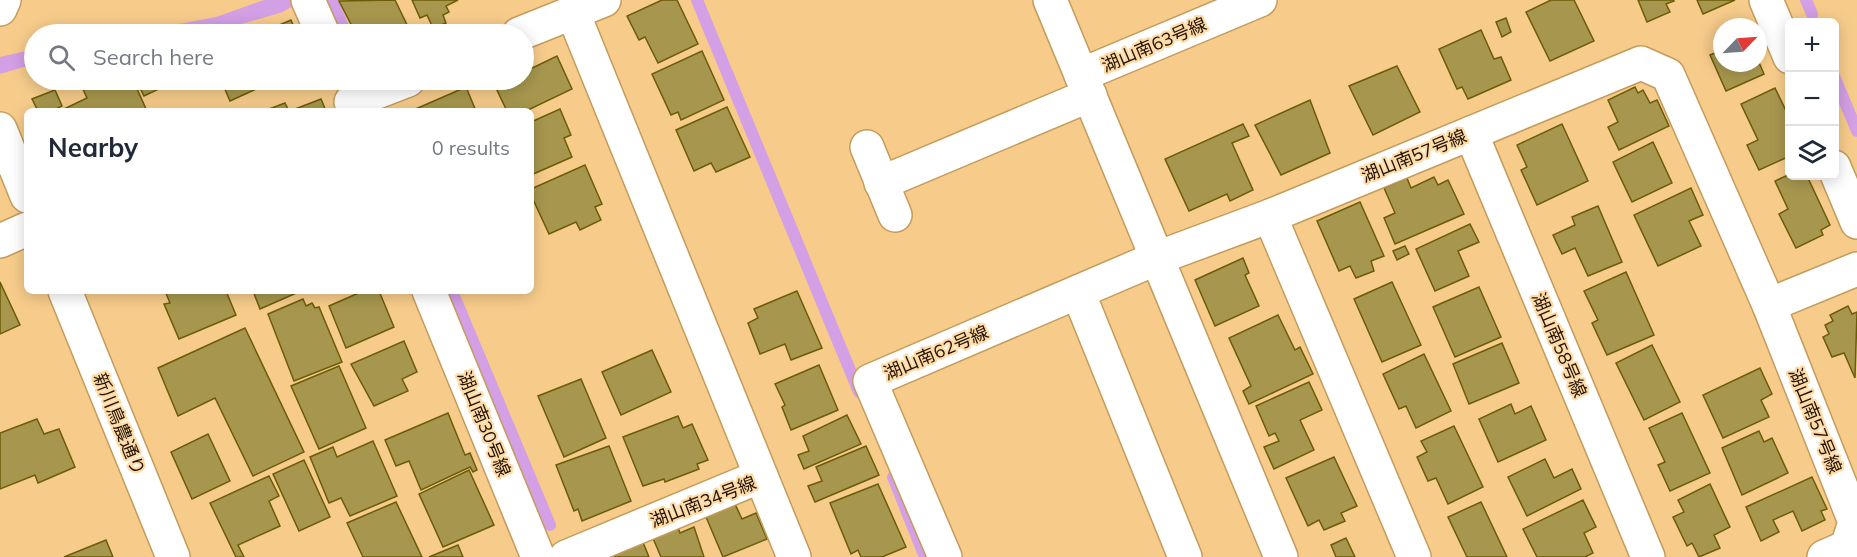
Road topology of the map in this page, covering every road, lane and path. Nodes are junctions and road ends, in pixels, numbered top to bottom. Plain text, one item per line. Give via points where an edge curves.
1 (4, 0) edge
2 (308, 0) edge
3 (604, 0) edge
4 (1050, 0) edge
5 (1260, 0) edge
6 (1766, 0) edge
7 (0, 9) edge
8 (573, 13) junction
9 (318, 24) edge
10 (534, 28) edge
11 (1785, 45) edge
12 (1086, 85) junction
13 (375, 90) edge
14 (349, 98) edge
15 (0, 129) edge
16 (1471, 133) junction
17 (867, 147) dead end
18 (1839, 179) edge
19 (881, 183) junction
20 (24, 189) edge
21 (895, 215) dead end
22 (1270, 216) junction
23 (1857, 222) edge
24 (24, 230) edge
25 (0, 241) edge
26 (1157, 258) junction
27 (1857, 269) edge
28 (1078, 292) junction
29 (66, 294) edge
30 (430, 294) edge
31 (1769, 305) junction
32 (761, 476) junction
33 (173, 557) edge
34 (538, 557) edge
35 (566, 557) edge
36 (794, 557) edge
37 (945, 557) edge
38 (1185, 557) edge
39 (1281, 557) edge
40 (1414, 557) edge
41 (1648, 557) edge
42 (1824, 557) edge

1 - 7 street
2 - 9 street
3 - 8 street
4 - 12 street
5 - 12 street, 湖山南63号線
6 - 11 street
8 - 10 street
8 - 32 street
12 - 19 street, 湖山南63号線
12 - 26 street
13 - 14 street
15 - 20 street
16 - 22 street, 湖山南57号線
16 - 31 street, 湖山南57号線 via 1641,63 1668,75
16 - 41 street, 湖山南58号線
17 - 19 street
18 - 23 street
19 - 21 street
22 - 26 street, 湖山南57号線
22 - 40 street
24 - 25 street
26 - 28 street, 湖山南62号線
26 - 39 street
27 - 31 street
28 - 37 street, 湖山南62号線 via 870,381
28 - 38 street
29 - 33 street, 新川鳥農通り
30 - 34 street, 湖山南30号線
31 - 42 street, 湖山南57号線 via 1855,522 1847,547
32 - 35 street, 湖山南34号線
32 - 36 street, 湖山南34号線

